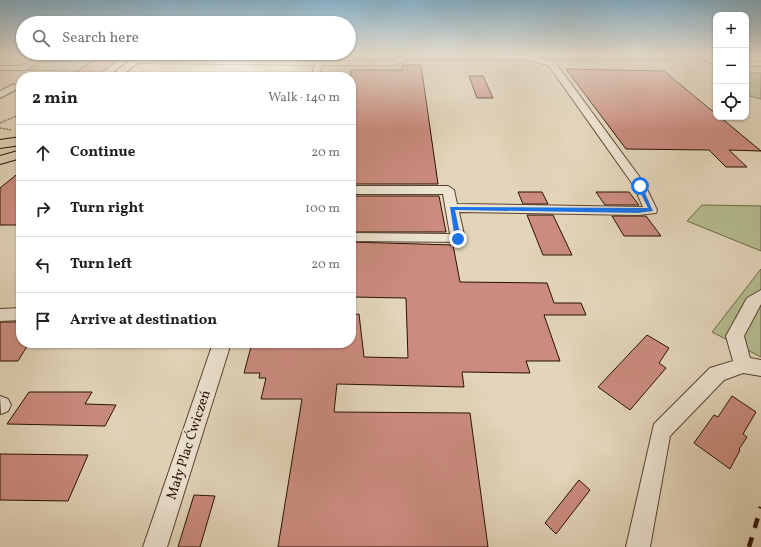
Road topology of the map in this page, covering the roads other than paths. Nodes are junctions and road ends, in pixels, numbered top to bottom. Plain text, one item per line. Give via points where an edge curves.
1 (564, 81) edge
2 (14, 87) dead end
3 (0, 95) edge
4 (356, 190) edge
5 (452, 208) junction
6 (356, 237) edge
7 (761, 296) edge
8 (16, 314) edge
9 (0, 315) edge
10 (220, 348) edge
11 (752, 366) edge
12 (155, 547) edge
13 (638, 547) edge

1 - 5 street via 640,186 651,210
2 - 3 street
4 - 5 street via 448,190
5 - 6 street via 458,239
7 - 11 street via 753,302 735,336
8 - 9 street
10 - 12 street, Mały Plac Ćwiczeń
11 - 13 street via 717,374 661,431

